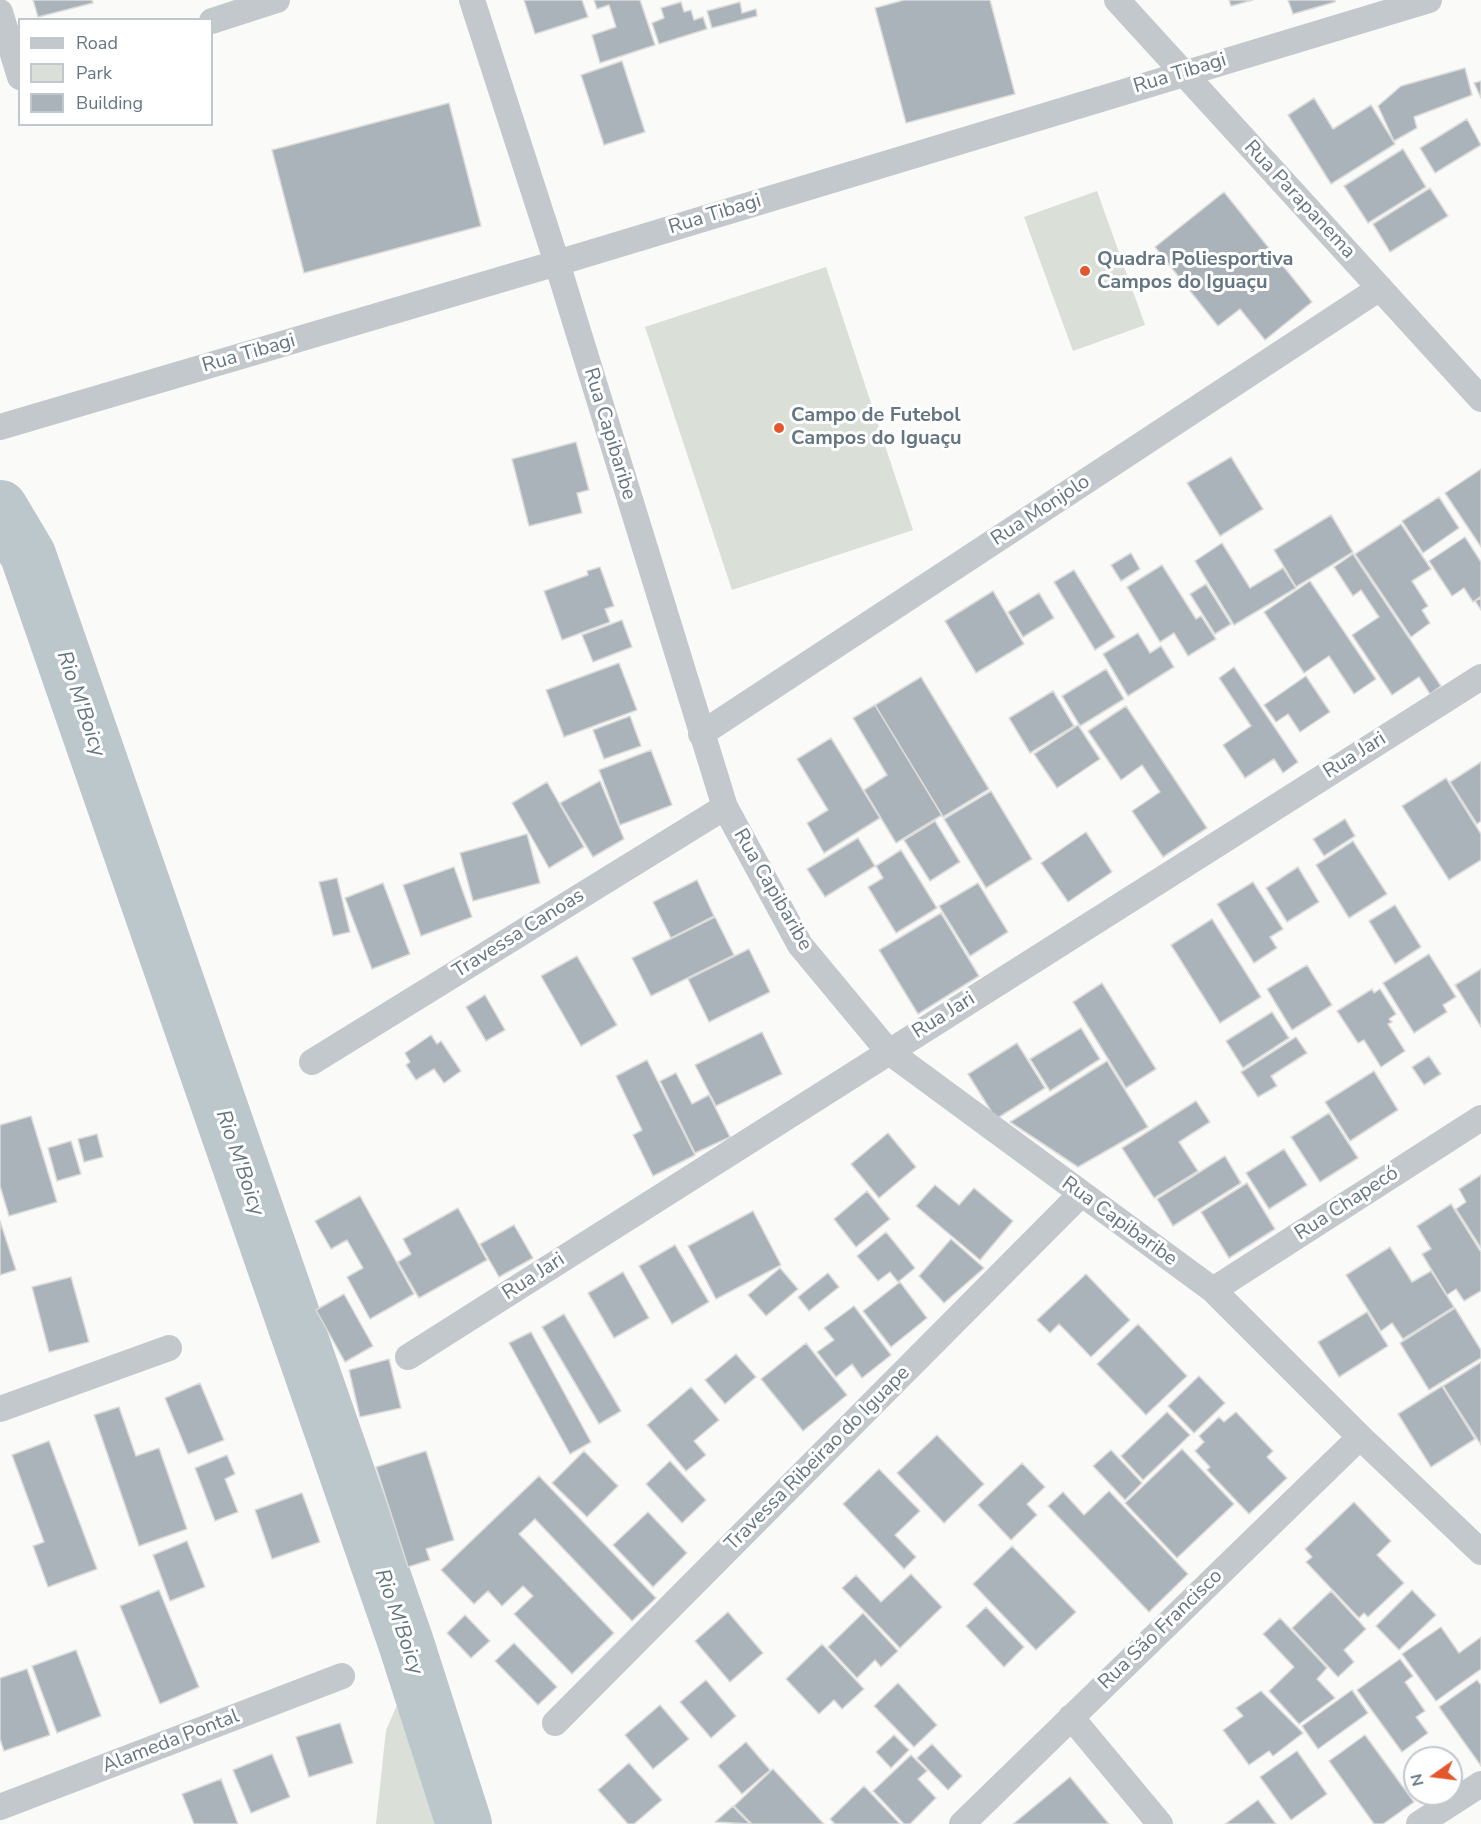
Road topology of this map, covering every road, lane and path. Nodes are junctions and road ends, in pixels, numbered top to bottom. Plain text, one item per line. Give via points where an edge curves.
1 (277, 0) edge
2 (472, 0) edge
3 (1117, 0) edge
4 (1428, 0) edge
5 (0, 12) edge
6 (213, 21) edge
7 (18, 70) edge
8 (1182, 73) junction
9 (557, 263) junction
10 (1380, 288) junction
11 (1481, 399) edge
12 (0, 427) edge
13 (1481, 677) edge
14 (701, 734) junction
15 (725, 807) junction
16 (888, 1051) junction
17 (312, 1062) dead end
18 (1481, 1118) edge
19 (1080, 1195) junction
20 (1213, 1290) junction
21 (169, 1348) dead end
22 (408, 1357) dead end
23 (0, 1409) edge
24 (1360, 1437) junction
25 (1480, 1549) edge
26 (342, 1676) dead end
27 (1071, 1717) junction
28 (555, 1724) dead end
29 (1481, 1784) edge
30 (0, 1807) edge
31 (962, 1824) edge
32 (1160, 1824) edge
33 (1419, 1824) edge

1 - 6 street
2 - 9 street, Rua Capibaribe
3 - 8 street, Rua Parapanema
4 - 8 street, Rua Tibagi
5 - 7 street
8 - 9 street, Rua Tibagi
8 - 10 street, Rua Parapanema
9 - 12 street, Rua Tibagi
9 - 14 street, Rua Capibaribe
10 - 11 street, Rua Parapanema
10 - 14 street, Rua Monjolo
13 - 16 street, Rua Jari
14 - 15 street, Rua Capibaribe
15 - 16 street, Rua Capibaribe via 800,945
15 - 17 street, Travessa Canoas
16 - 19 street, Rua Capibaribe
16 - 22 street, Rua Jari
18 - 20 street, Rua Chapecó
19 - 20 street, Rua Capibaribe
19 - 28 street, Travessa Ribeirao do Iguape
20 - 24 street, Rua Capibaribe
21 - 23 street
24 - 25 street, Rua Capibaribe
24 - 27 street, Rua São Francisco
26 - 30 street, Alameda Pontal
27 - 31 street, Rua São Francisco
27 - 32 street
29 - 33 street

